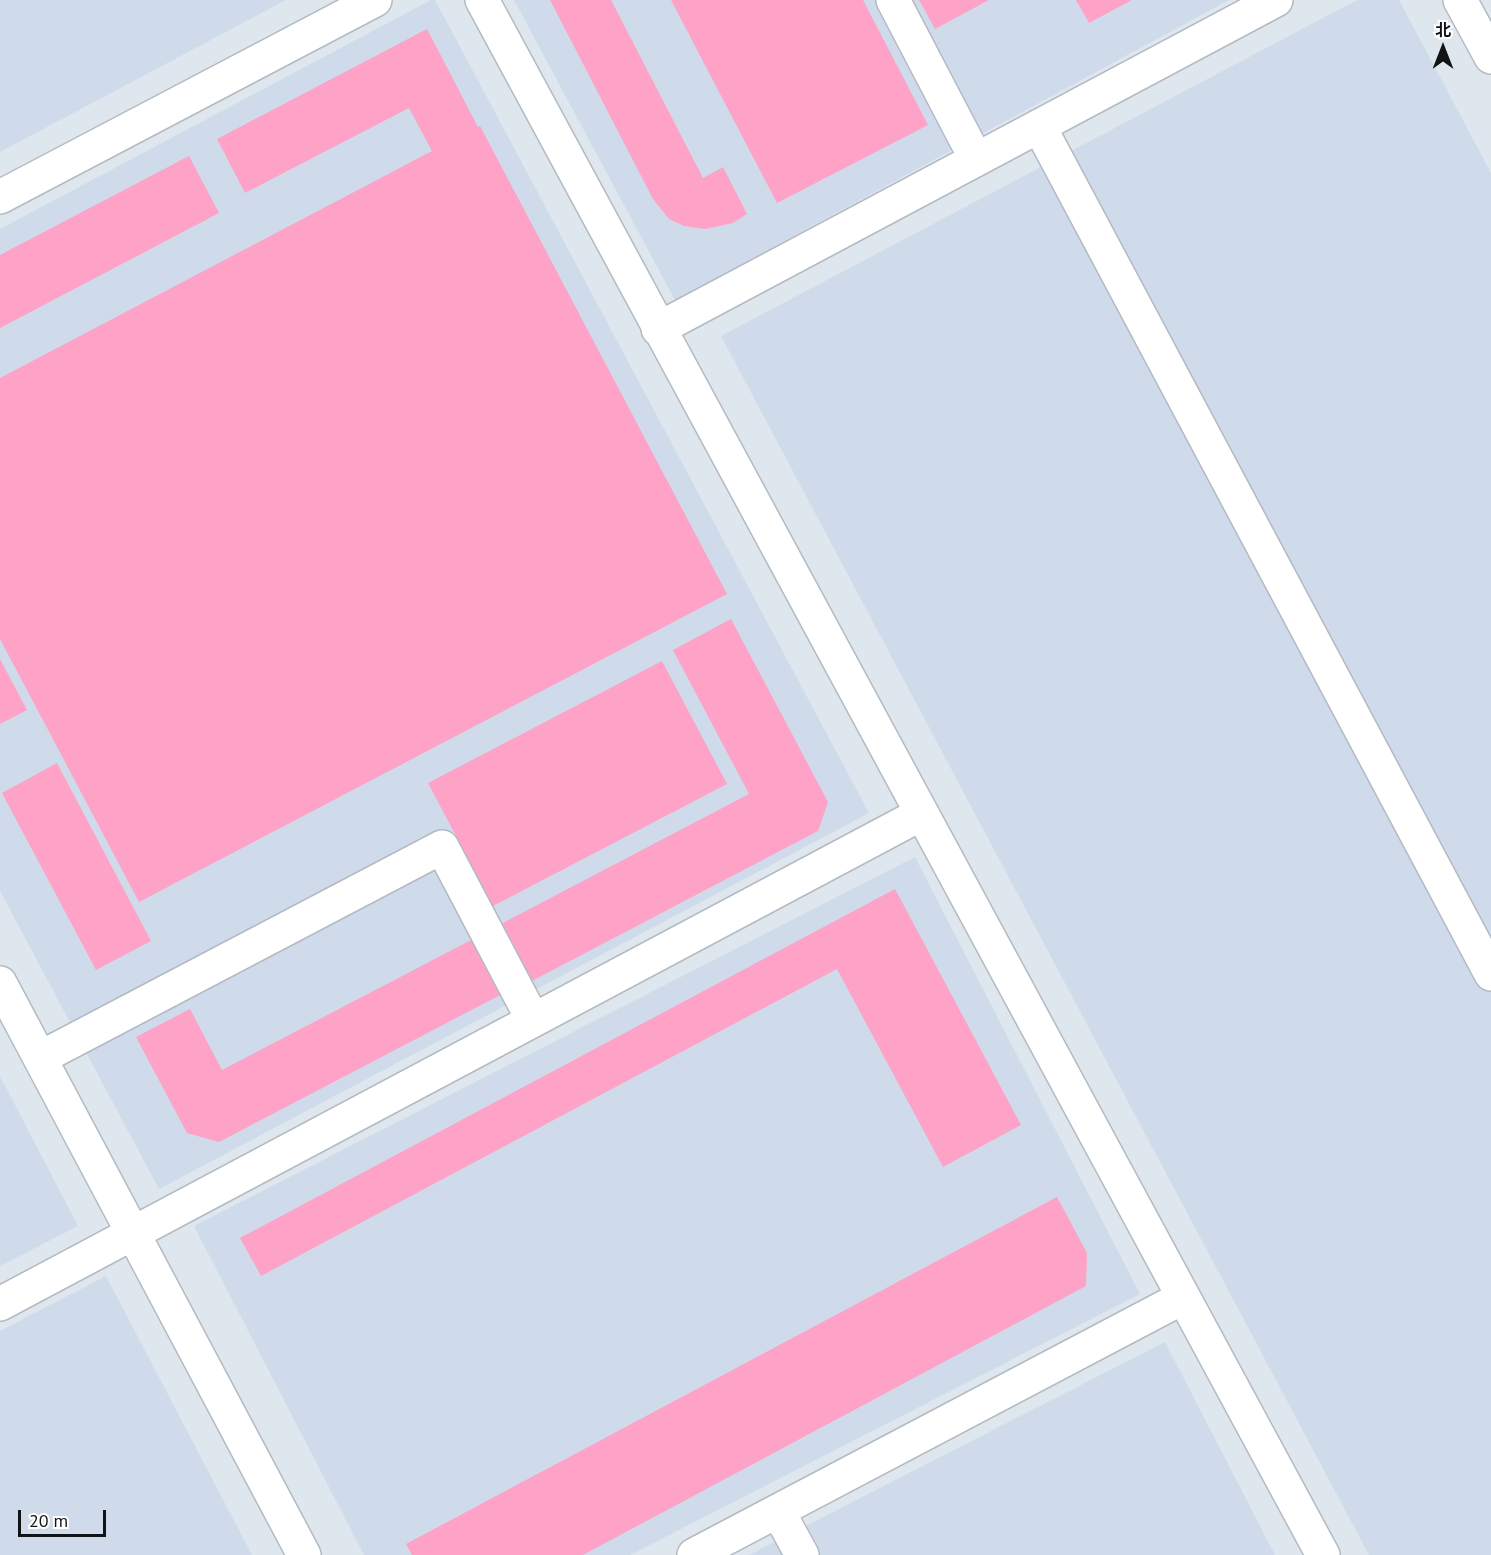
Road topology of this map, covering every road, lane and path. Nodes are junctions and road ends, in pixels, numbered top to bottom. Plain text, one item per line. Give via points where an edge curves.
1 (375, 0) edge
2 (482, 0) edge
3 (893, 0) edge
4 (1276, 0) edge
5 (1460, 0) edge
6 (1491, 57) edge
7 (1039, 126) junction
8 (976, 159) junction
9 (0, 197) edge
10 (658, 329) junction
11 (921, 814) junction
12 (1491, 974) edge
13 (0, 983) edge
14 (533, 1020) junction
15 (40, 1058) junction
16 (133, 1234) junction
17 (1182, 1298) junction
18 (0, 1304) edge
19 (778, 1510) junction
20 (304, 1555) edge
21 (694, 1555) edge
22 (802, 1555) edge
23 (1323, 1555) edge

1 - 9 street
2 - 10 street
3 - 8 street
4 - 7 street
5 - 6 street
7 - 8 street
7 - 12 street
8 - 10 street
10 - 11 street
11 - 14 street
11 - 17 street
13 - 15 street
14 - 15 street via 442,847
14 - 16 street
15 - 16 street
16 - 18 street
16 - 20 street
17 - 19 street
17 - 23 street
19 - 21 street
19 - 22 street

